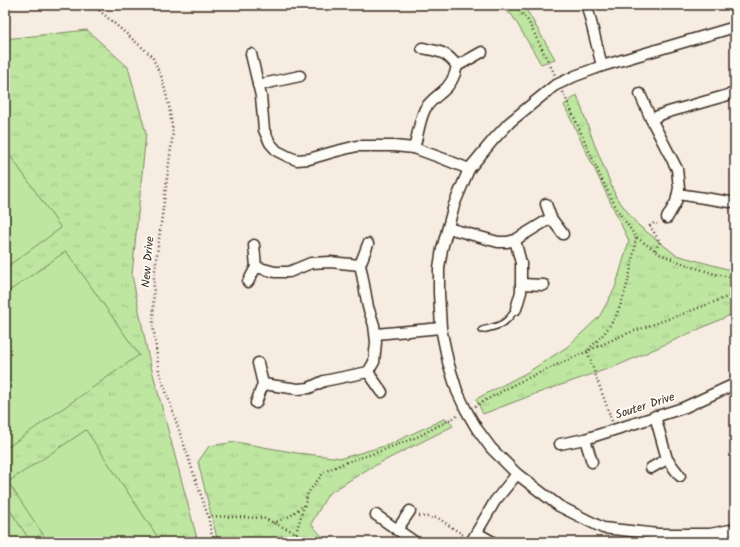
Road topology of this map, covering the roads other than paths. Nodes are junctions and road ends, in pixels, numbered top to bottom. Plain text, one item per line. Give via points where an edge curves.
1 (589, 5) edge
2 (735, 27) edge
3 (422, 48) dead end
4 (482, 52) dead end
5 (251, 54) dead end
6 (457, 66) junction
7 (602, 66) junction
8 (300, 76) dead end
9 (258, 85) junction
10 (735, 93) edge
11 (640, 94) dead end
12 (651, 119) junction
13 (414, 148) junction
14 (469, 169) junction
15 (678, 194) junction
16 (730, 202) dead end
17 (546, 204) dead end
18 (551, 218) junction
19 (666, 218) road end
20 (448, 228) junction
21 (563, 234) dead end
22 (515, 240) junction
23 (368, 244) dead end
24 (254, 245) dead end
25 (360, 265) junction
26 (256, 267) junction
27 (248, 282) dead end
28 (521, 284) junction
29 (544, 285) dead end
30 (516, 309) joint
31 (441, 328) junction
32 (482, 330) dead end
33 (376, 334) junction
34 (258, 363) dead end
35 (368, 372) junction
36 (263, 384) junction
37 (735, 384) edge
38 (382, 392) dead end
39 (256, 403) dead end
40 (656, 416) junction
41 (585, 439) junction
42 (560, 444) dead end
43 (667, 460) junction
44 (592, 462) dead end
45 (652, 468) dead end
46 (517, 474) junction
47 (680, 476) dead end
48 (410, 511) road end
49 (376, 515) dead end
50 (735, 529) edge
51 (397, 530) junction
52 (473, 538) edge
53 (711, 538) edge
54 (415, 542) edge
55 (493, 542) edge

1 - 7 street via 588,10
2 - 7 street
3 - 6 street via 445,53
4 - 6 street
5 - 9 street
6 - 13 street via 451,82 425,109
7 - 14 street via 554,86 510,122
8 - 9 street
9 - 13 street via 264,130 277,151 288,157 297,160 309,159 357,146
10 - 12 street
11 - 12 street
12 - 15 street via 677,169
13 - 14 street
14 - 20 street via 454,205
15 - 16 street
15 - 19 street
17 - 18 street
18 - 21 street
18 - 22 street
20 - 22 street via 498,242
20 - 31 street via 439,268
22 - 28 street via 521,263
23 - 25 street
24 - 26 street
25 - 26 street via 330,262 311,264 289,272 275,272
25 - 33 street
26 - 27 street
28 - 29 street
28 - 30 street
30 - 32 lane via 508,320 500,325
31 - 33 street
31 - 46 street via 448,362 466,410 491,448
33 - 35 street via 374,362
34 - 36 street
35 - 36 street via 324,381 309,388
35 - 38 street
36 - 39 street
37 - 40 street, Souter Drive via 683,408
40 - 41 street, Souter Drive
40 - 43 street
41 - 42 street, Souter Drive
41 - 44 street
43 - 45 street
43 - 47 street
46 - 52 street via 495,502
46 - 53 street via 558,506 603,528
48 - 51 street
49 - 51 street
50 - 53 street
51 - 54 street
52 - 55 street

